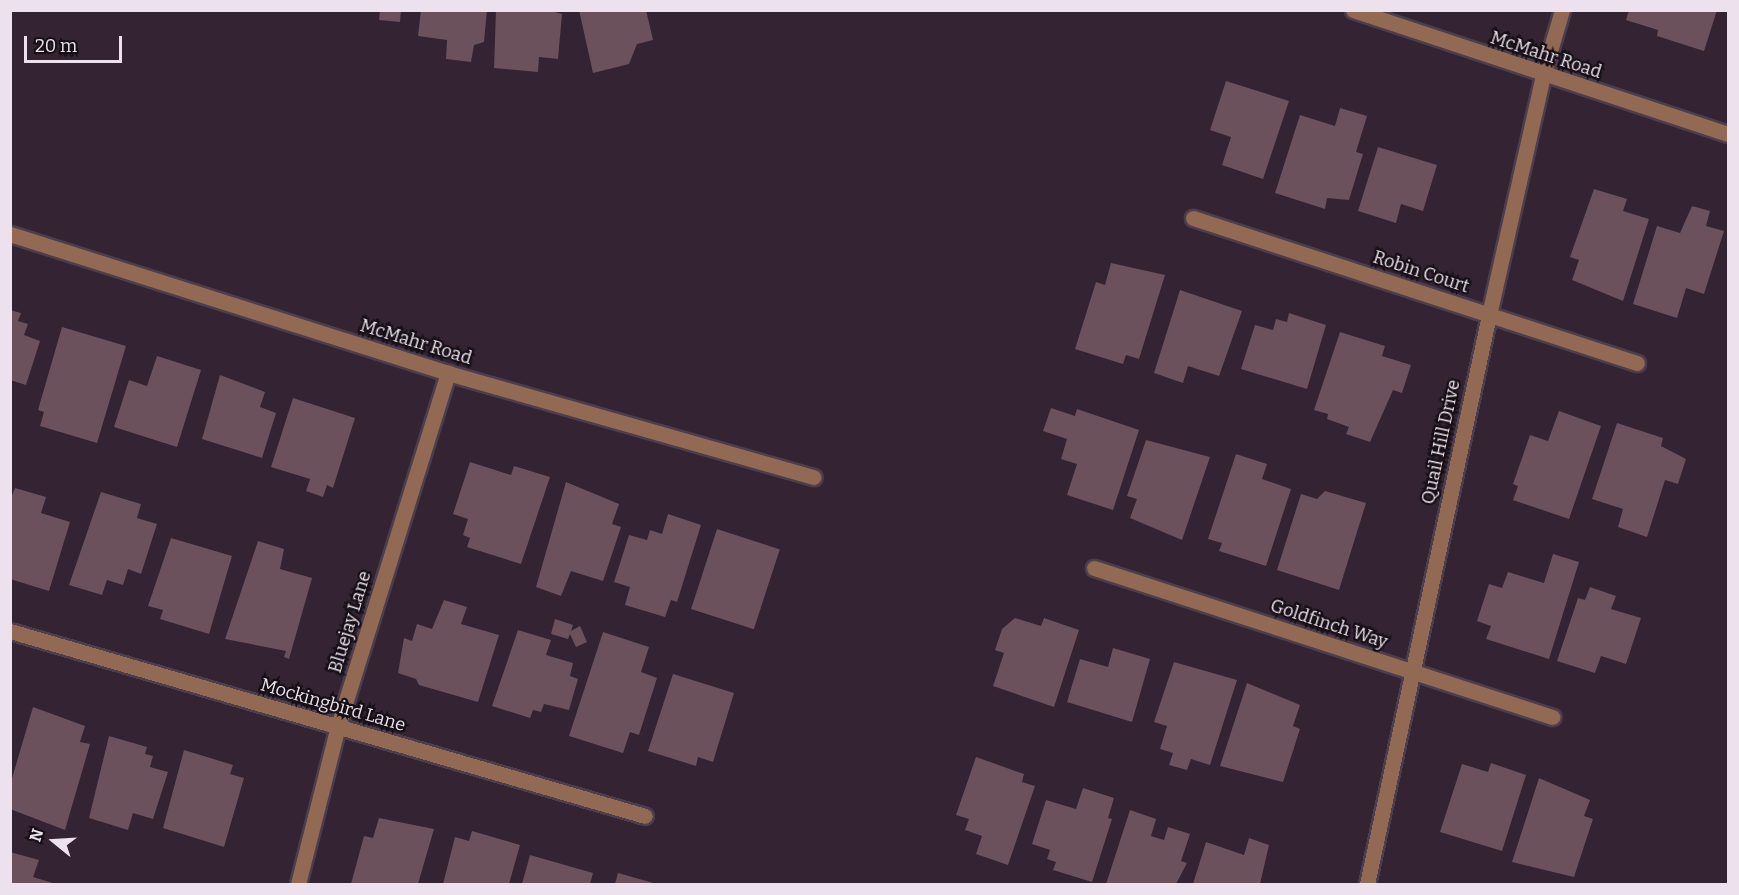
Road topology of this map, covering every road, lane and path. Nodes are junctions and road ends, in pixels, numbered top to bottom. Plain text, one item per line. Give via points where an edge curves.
1 (1353, 10) edge
2 (1562, 10) edge
3 (1543, 75) junction
4 (1728, 134) edge
5 (1193, 218) dead end
6 (10, 234) edge
7 (1489, 315) junction
8 (1637, 363) dead end
9 (448, 373) junction
10 (814, 477) dead end
11 (1094, 568) dead end
12 (10, 631) edge
13 (1412, 672) junction
14 (1552, 717) dead end
15 (338, 726) junction
16 (645, 816) dead end
17 (298, 885) edge
18 (1367, 885) edge

1 - 3 street, McMahr Road
2 - 3 street, Quail Hill Drive
3 - 4 street, McMahr Road
3 - 7 street, Quail Hill Drive
5 - 7 street, Robin Court
6 - 9 street, McMahr Road
7 - 8 street, Robin Court
7 - 13 street, Quail Hill Drive
9 - 10 street, McMahr Road
9 - 15 street, Bluejay Lane
11 - 13 street, Goldfinch Way
12 - 15 street, Mockingbird Lane
13 - 14 street, Goldfinch Way
13 - 18 street, Quail Hill Drive
15 - 16 street, Mockingbird Lane
15 - 17 street, Bluejay Lane

